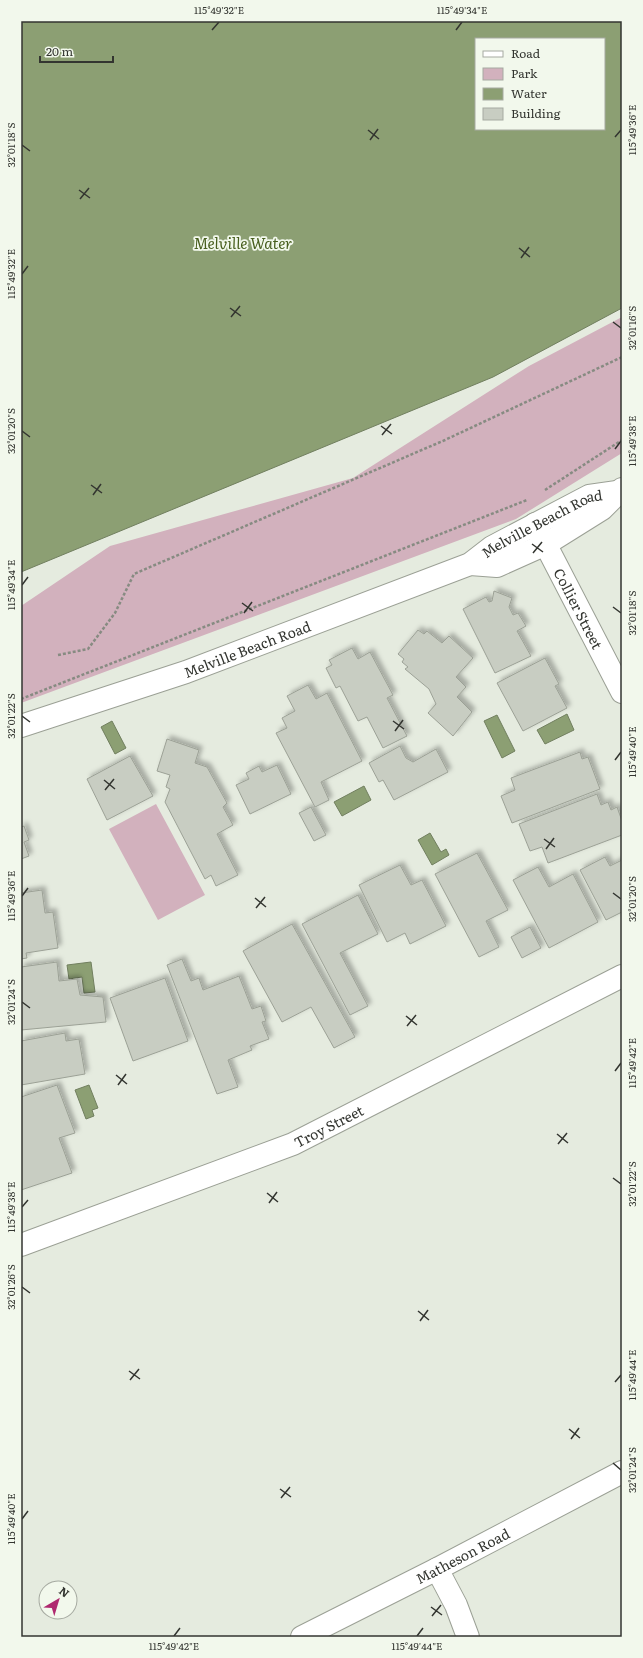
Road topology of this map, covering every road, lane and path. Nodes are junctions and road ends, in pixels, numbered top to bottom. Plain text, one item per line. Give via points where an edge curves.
1 (622, 357) edge
2 (622, 440) edge
3 (620, 490) edge
4 (540, 494) dead end
5 (535, 497) dead end
6 (535, 524) junction
7 (546, 544) junction
8 (470, 564) junction
9 (58, 655) dead end
10 (622, 692) edge
11 (21, 699) edge
12 (21, 726) edge
13 (622, 976) edge
14 (21, 1245) edge
15 (622, 1472) edge
16 (437, 1569) junction
17 (302, 1637) edge
18 (468, 1637) edge

1 - 9 path via 445,440 134,574 115,613 88,649
2 - 4 path
3 - 6 street, Melville Beach Road via 589,496
3 - 7 street, Melville Beach Road via 602,509
5 - 11 path
6 - 7 street, Collier Street
6 - 8 street, Melville Beach Road via 492,547
7 - 8 street, Melville Beach Road via 497,566
7 - 10 street, Collier Street
8 - 12 street, Melville Beach Road via 186,672
13 - 14 street, Troy Street via 293,1144
15 - 16 street, Matheson Road
16 - 17 street, Matheson Road
16 - 18 street via 456,1605

